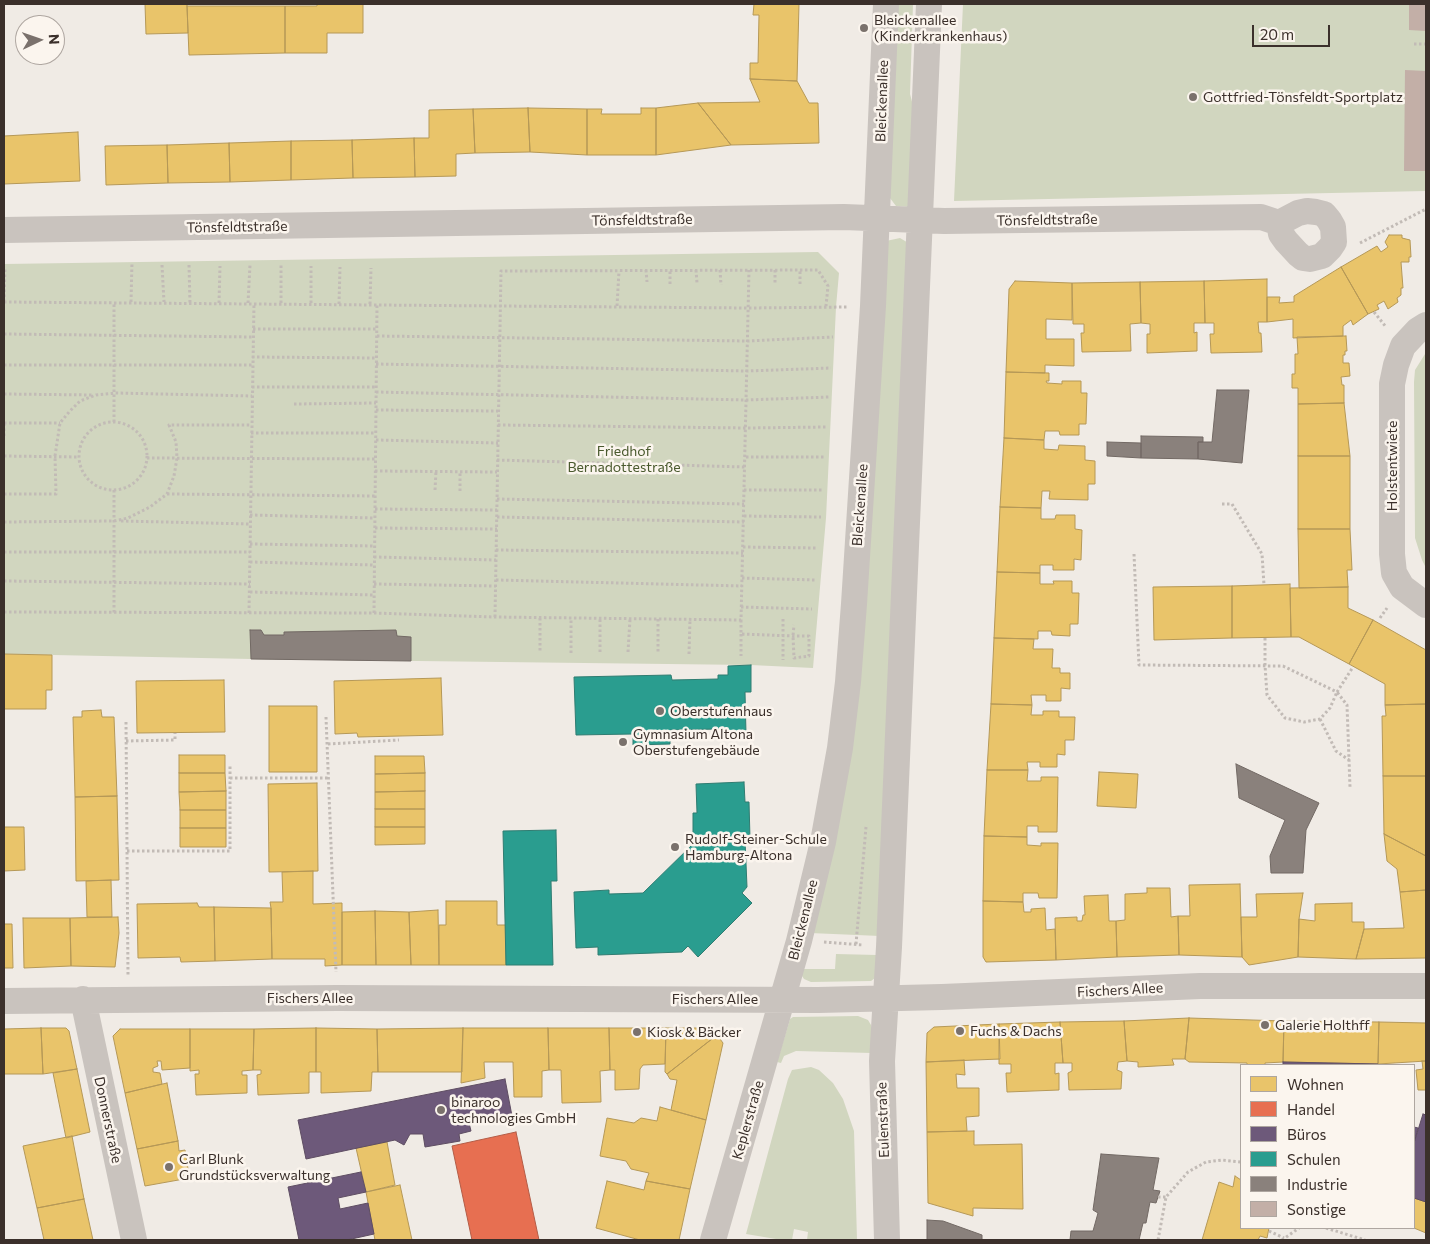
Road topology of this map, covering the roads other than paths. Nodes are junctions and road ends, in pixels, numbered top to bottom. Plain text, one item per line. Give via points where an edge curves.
1 (886, 4) edge
2 (930, 4) edge
3 (877, 219) junction
4 (920, 221) junction
5 (1279, 223) dead end
6 (4, 230) edge
7 (1426, 325) edge
8 (1426, 604) edge
9 (1426, 986) edge
10 (82, 999) junction
11 (783, 999) junction
12 (886, 999) junction
13 (4, 1001) edge
14 (134, 1240) edge
15 (713, 1240) edge
16 (887, 1240) edge

1 - 3 street, Bleickenallee
2 - 4 street
3 - 4 street, Tönsfeldtstraße
3 - 6 street, Tönsfeldtstraße
3 - 11 street, Bleickenallee via 848,682 823,842
4 - 5 street, Tönsfeldtstraße via 1261,217
4 - 12 street
7 - 8 street, Holstentwiete via 1403,346 1392,384 1394,573 1402,587
9 - 12 street, Fischers Allee via 1210,986
10 - 11 street, Fischers Allee
10 - 13 street, Fischers Allee
10 - 14 street, Donnerstraße
11 - 12 street, Fischers Allee
11 - 15 street, Keplerstraße
12 - 16 street, Eulenstraße via 882,1092

